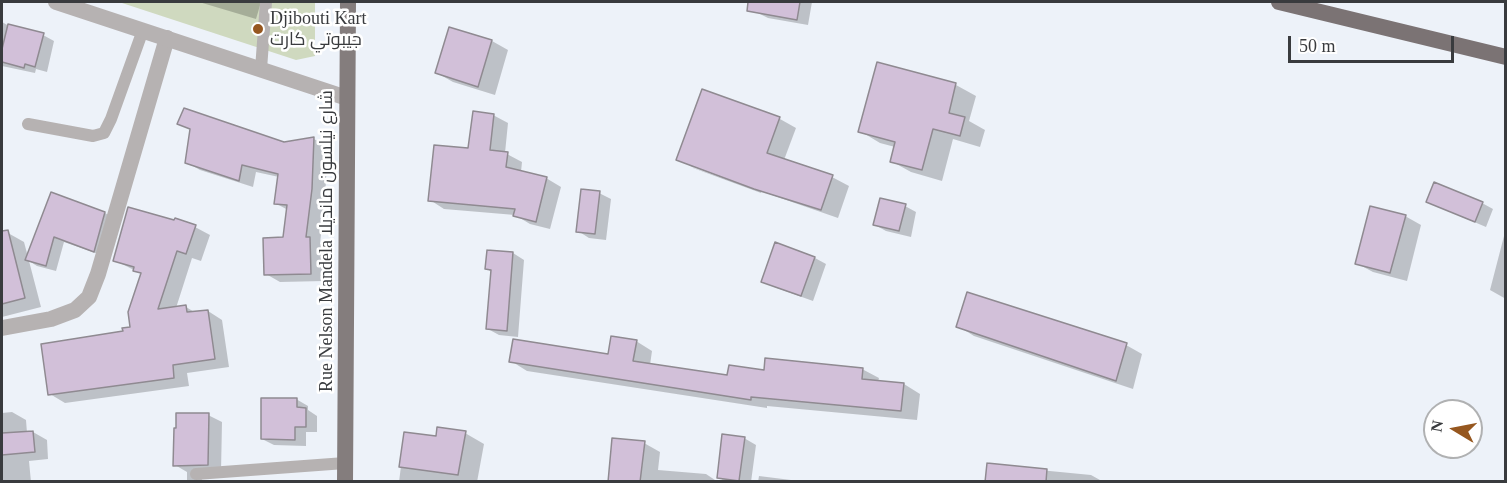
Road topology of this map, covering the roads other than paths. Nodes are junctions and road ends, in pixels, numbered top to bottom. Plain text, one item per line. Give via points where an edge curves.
1 (56, 2) edge
2 (266, 2) edge
3 (348, 2) edge
4 (1280, 2) edge
5 (142, 30) junction
6 (167, 38) junction
7 (1506, 57) edge
8 (261, 69) junction
9 (347, 98) junction
10 (28, 124) dead end
11 (2, 328) edge
12 (345, 463) junction
13 (196, 474) dead end
14 (345, 482) edge

1 - 5 street
2 - 8 lane
3 - 9 main road, Rue Nelson Mandela شارع نيلسون مانديلا
4 - 7 highway
5 - 6 street
5 - 10 lane via 104,133 93,136
6 - 8 street
6 - 11 street via 89,297 75,310 51,319
8 - 9 street
9 - 12 main road, Rue Nelson Mandela شارع نيلسون مانديلا
12 - 13 lane
12 - 14 main road, Rue Nelson Mandela شارع نيلسون مانديلا

